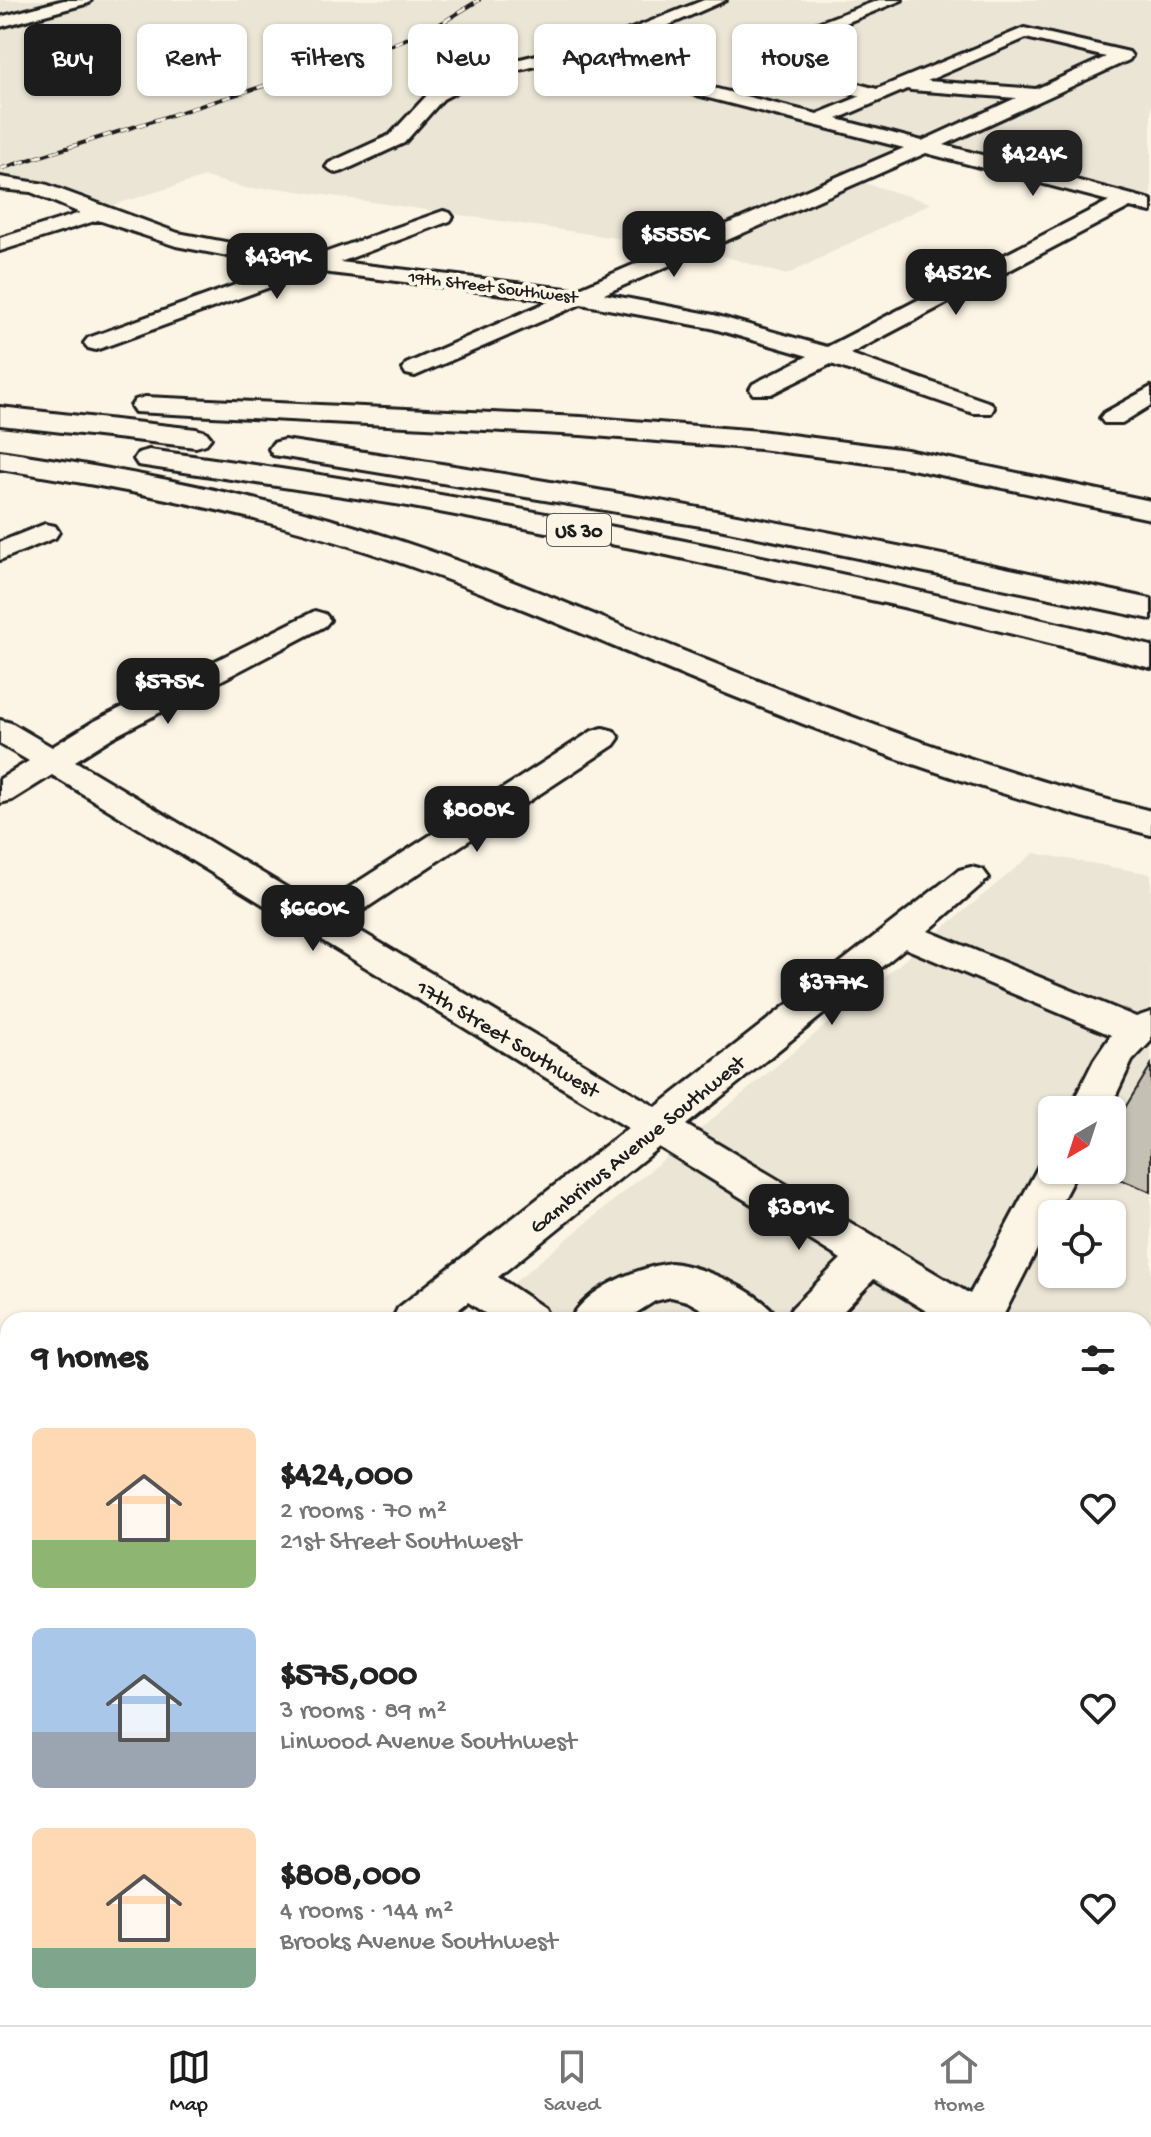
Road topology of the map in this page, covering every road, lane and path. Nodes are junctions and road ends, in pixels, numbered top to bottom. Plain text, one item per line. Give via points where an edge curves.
1 (83, 0) edge
2 (718, 0) edge
3 (894, 0) edge
4 (23, 16) junction
5 (0, 22) edge
6 (52, 24) dead end
7 (659, 24) edge
8 (534, 62) edge
9 (904, 84) junction
10 (716, 94) edge
11 (879, 95) junction
12 (1040, 95) junction
13 (819, 120) junction
14 (922, 148) junction
15 (336, 167) dead end
16 (0, 183) edge
17 (1141, 201) edge
18 (99, 213) junction
19 (443, 217) dead end
20 (0, 245) edge
21 (312, 263) junction
22 (576, 297) junction
23 (96, 343) dead end
24 (829, 356) junction
25 (415, 369) dead end
26 (762, 389) dead end
27 (1151, 394) edge
28 (0, 398) edge
29 (982, 408) dead end
30 (0, 416) edge
31 (1113, 418) dead end
32 (0, 441) edge
33 (907, 459) junction
34 (0, 460) edge
35 (1151, 493) edge
36 (1151, 510) edge
37 (45, 532) dead end
38 (0, 552) edge
39 (1151, 609) edge
40 (315, 620) dead end
41 (1151, 657) edge
42 (0, 730) edge
43 (603, 738) dead end
44 (53, 761) junction
45 (0, 793) edge
46 (1151, 823) edge
47 (971, 878) dead end
48 (320, 922) junction
49 (901, 933) junction
50 (1143, 1028) edge
51 (1096, 1096) edge
52 (655, 1126) junction
53 (1050, 1184) edge
54 (870, 1256) junction
55 (466, 1278) junction
56 (424, 1312) edge
57 (516, 1312) edge
58 (604, 1312) edge
59 (743, 1312) edge
60 (816, 1312) edge
61 (964, 1312) edge
62 (982, 1312) edge

1 - 4 street
2 - 7 street
3 - 11 street via 745,59
4 - 5 street
4 - 6 street
8 - 15 street via 452,87 437,95 397,139
9 - 11 street
9 - 12 street
9 - 12 street via 1024,33 1123,56
10 - 13 street
11 - 13 street
12 - 14 street
13 - 14 street
14 - 17 street
14 - 22 street
16 - 18 street, 19th Street Southwest via 26,185
17 - 24 street
18 - 20 street
18 - 21 street, 19th Street Southwest via 196,244
19 - 21 street
21 - 22 street, 19th Street Southwest
21 - 23 street
22 - 24 street, 19th Street Southwest via 703,319
22 - 25 street
24 - 26 street
24 - 29 street, 19th Street Southwest
27 - 31 street
28 - 33 highway via 635,430
30 - 39 highway, US 30 via 523,483 805,534
32 - 41 highway, US 30 via 472,510 818,578
33 - 35 highway
33 - 36 highway
34 - 46 highway via 200,497 377,544 887,743 1036,793
37 - 38 street
40 - 44 street via 102,730
42 - 44 street, 17th Street Southwest
43 - 48 street
44 - 45 street
44 - 48 street, 17th Street Southwest
47 - 49 street, Gambrinus Avenue Southwest
48 - 52 street, 17th Street Southwest
49 - 50 street
49 - 52 street, Gambrinus Avenue Southwest
50 - 51 street via 1125,1041
52 - 54 street, 17th Street Southwest
52 - 55 street, Gambrinus Avenue Southwest
53 - 62 street
54 - 60 street
54 - 61 street, 17th Street Southwest
55 - 56 street, Gambrinus Avenue Southwest
55 - 57 street
58 - 59 street via 627,1296 673,1279

